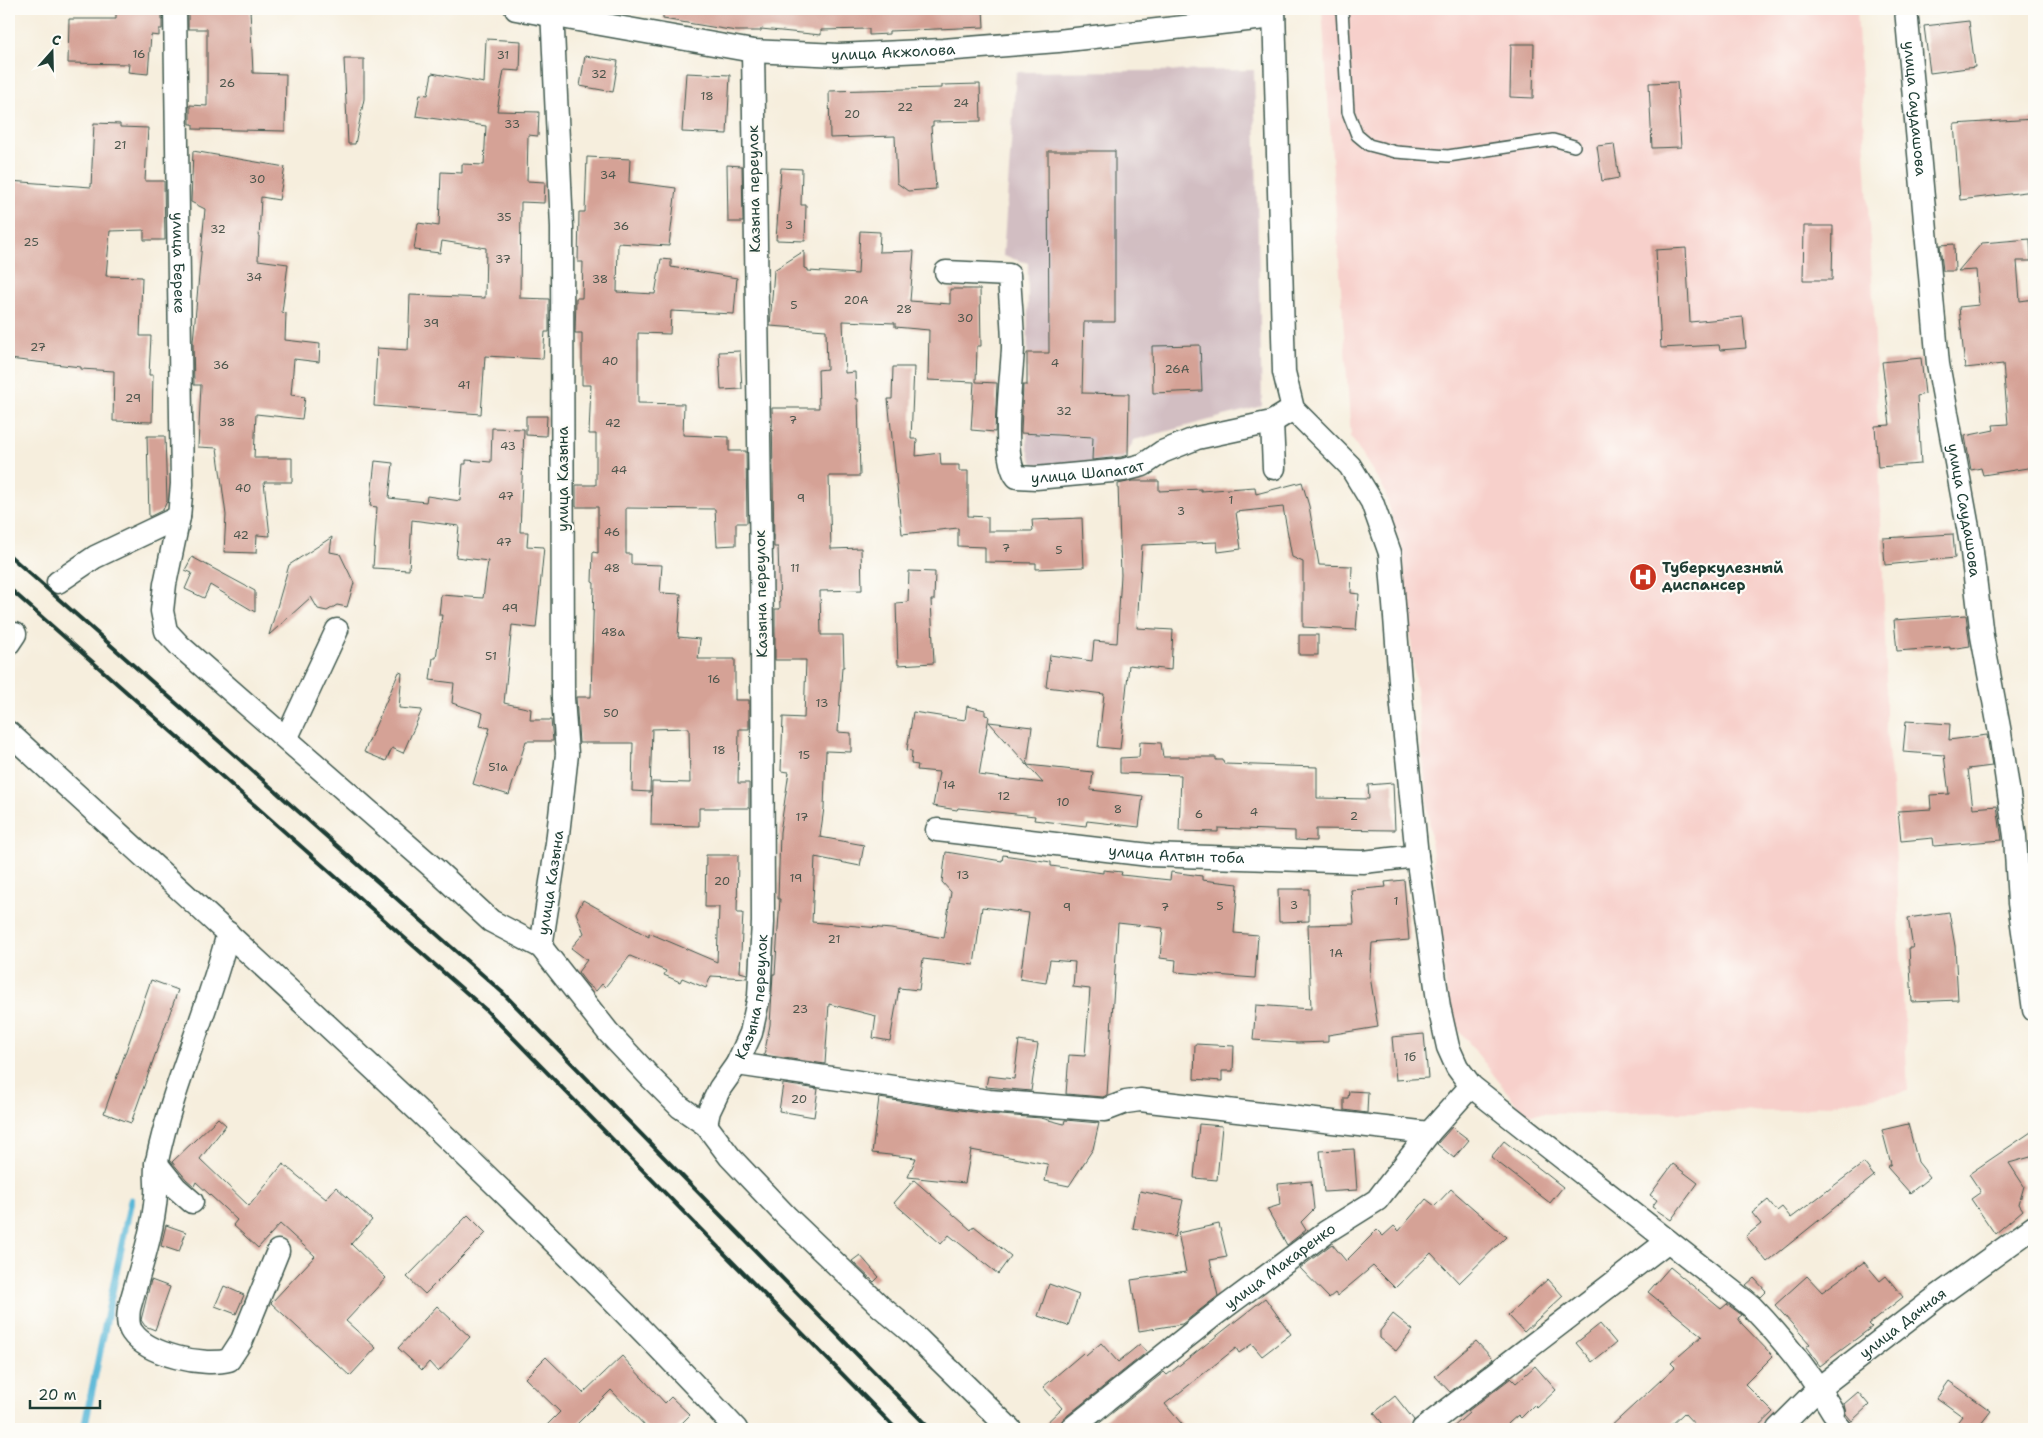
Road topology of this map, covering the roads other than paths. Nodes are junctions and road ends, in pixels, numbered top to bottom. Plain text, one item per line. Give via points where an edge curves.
1 (176, 9) edge
2 (516, 9) edge
3 (1342, 9) edge
4 (1906, 9) edge
5 (552, 11) edge
6 (1274, 13) edge
7 (753, 51) junction
8 (1574, 146) dead end
9 (946, 272) dead end
10 (1293, 409) junction
11 (1272, 422) junction
12 (1274, 468) dead end
13 (179, 517) junction
14 (58, 582) dead end
15 (337, 630) dead end
16 (9, 733) edge
17 (287, 737) junction
18 (936, 830) dead end
19 (1417, 856) junction
20 (228, 933) junction
21 (540, 947) junction
22 (2034, 1010) edge
23 (737, 1064) junction
24 (1471, 1086) junction
25 (706, 1125) junction
26 (1429, 1132) junction
27 (156, 1163) junction
28 (192, 1202) dead end
29 (2034, 1227) edge
30 (1668, 1240) junction
31 (278, 1251) dead end
32 (1819, 1388) junction
33 (1833, 1412) joint
34 (736, 1429) edge
35 (1010, 1429) edge
36 (1071, 1429) edge
37 (1423, 1429) edge
38 (1778, 1429) edge
39 (1848, 1429) edge

1 - 13 street, улица Береке via 182,484
2 - 5 street, улица Акжолова
3 - 8 lane via 1348,112 1357,135 1369,145 1396,152 1448,156 1553,140
4 - 22 street, улица Саудашова via 1938,364 1971,544 1982,636 2000,733
5 - 7 street, улица Акжолова
5 - 21 street, улица Казына via 562,227 563,698 567,754 558,843
6 - 7 street, улица Акжолова via 1058,41 943,50 839,55
6 - 10 street via 1284,372
7 - 23 street, Казына переулок via 763,922 759,996 751,1033
9 - 11 street, улица Шапагат via 1009,275 1013,346 1008,444 1013,472 1017,477 1123,470 1197,438
10 - 11 street, улица Шапагат
10 - 19 street via 1350,466 1372,502 1390,553
11 - 12 street
13 - 14 street via 95,557
13 - 17 street, улица Береке via 165,584 162,611 166,631
15 - 17 street
16 - 20 street
17 - 21 street, улица Береке via 491,921
18 - 19 street, улица Алтын тоба via 1149,855 1362,862
19 - 24 street via 1448,1047
20 - 27 street
20 - 34 street via 420,1111 581,1268
21 - 25 street via 608,1032 680,1106
23 - 25 street, Казына переулок via 720,1088
23 - 26 street via 990,1101 1105,1110 1140,1100
24 - 26 street, улица Макаренко
24 - 30 street
25 - 35 street via 730,1157 787,1217
26 - 36 street, улица Макаренко via 1377,1200 1326,1232
27 - 28 street
27 - 31 street via 156,1195 150,1232 128,1320 131,1331 140,1341 169,1355 216,1363 229,1360 242,1340
29 - 32 street, улица Дачная
30 - 32 street via 1751,1306 1790,1346
30 - 37 street
32 - 33 street
32 - 38 street, улица Дачная
33 - 39 lane

